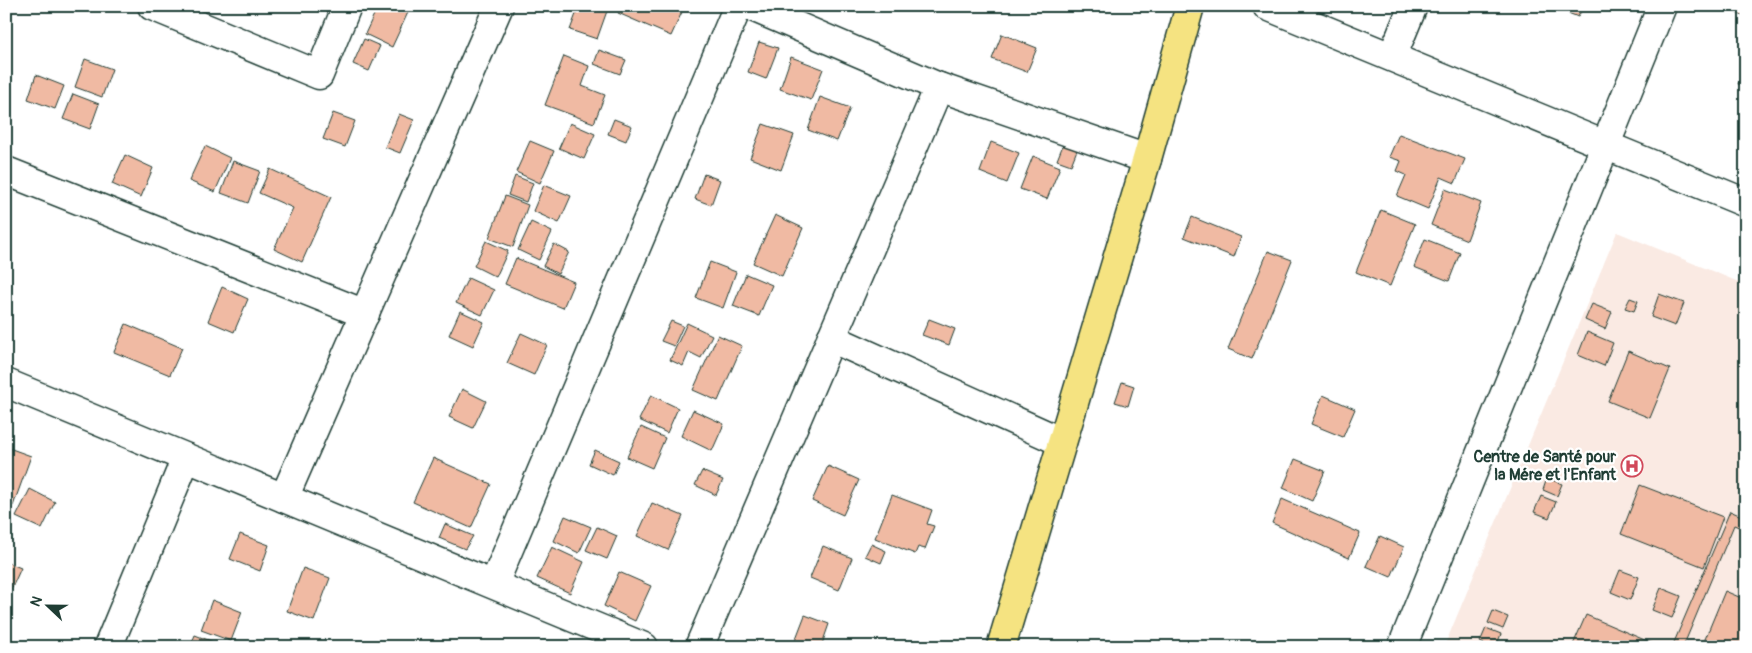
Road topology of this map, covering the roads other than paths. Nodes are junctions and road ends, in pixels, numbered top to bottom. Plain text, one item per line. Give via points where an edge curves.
1 (152, 6) edge
2 (347, 6) edge
3 (499, 6) edge
4 (738, 6) edge
5 (750, 6) edge
6 (1190, 6) edge
7 (1267, 6) edge
8 (1413, 6) edge
9 (1662, 6) edge
10 (1392, 57) junction
11 (939, 87) junction
12 (1606, 145) junction
13 (1146, 159) junction
14 (6, 171) edge
15 (1746, 203) edge
16 (365, 314) junction
17 (831, 338) junction
18 (6, 383) edge
19 (1062, 442) junction
20 (186, 458) junction
21 (284, 498) junction
22 (494, 584) junction
23 (108, 647) edge
24 (644, 647) edge
25 (699, 647) edge
26 (1001, 647) edge
27 (1402, 647) edge

1 - 2 street via 319,75
3 - 16 street
4 - 22 street
5 - 11 street
6 - 13 highway
7 - 10 street
8 - 10 street
9 - 12 street
10 - 12 street
11 - 13 street
11 - 17 street
12 - 15 street
12 - 27 street
13 - 19 highway
14 - 16 street
16 - 21 street
17 - 19 street
17 - 25 street
18 - 20 street
19 - 26 highway
20 - 21 street
20 - 23 street
21 - 22 street
22 - 24 street

